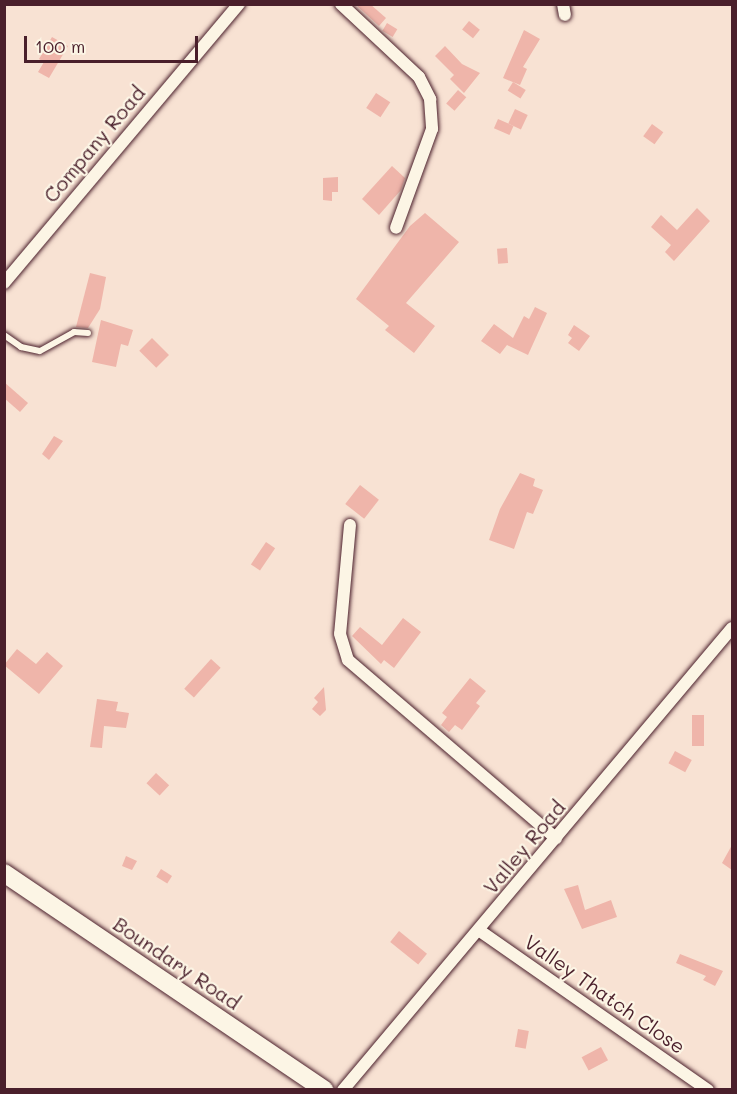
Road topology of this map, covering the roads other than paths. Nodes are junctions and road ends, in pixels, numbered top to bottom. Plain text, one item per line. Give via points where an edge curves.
1 (239, 4) edge
2 (341, 4) edge
3 (396, 228) dead end
4 (4, 283) edge
5 (88, 333) dead end
6 (4, 334) edge
7 (350, 525) dead end
8 (732, 628) edge
9 (556, 838) junction
10 (4, 873) edge
11 (480, 930) junction
12 (324, 1089) edge
13 (343, 1089) edge
14 (708, 1089) edge

1 - 4 street, Company Road
2 - 3 street via 419,77 432,108 432,129
5 - 6 lane via 74,332 40,351 21,347
7 - 9 street via 340,634 348,660
8 - 9 street, Valley Road
9 - 11 street, Valley Road
10 - 12 main road, Boundary Road
11 - 13 street, Valley Road
11 - 14 street, Valley Thatch Close

